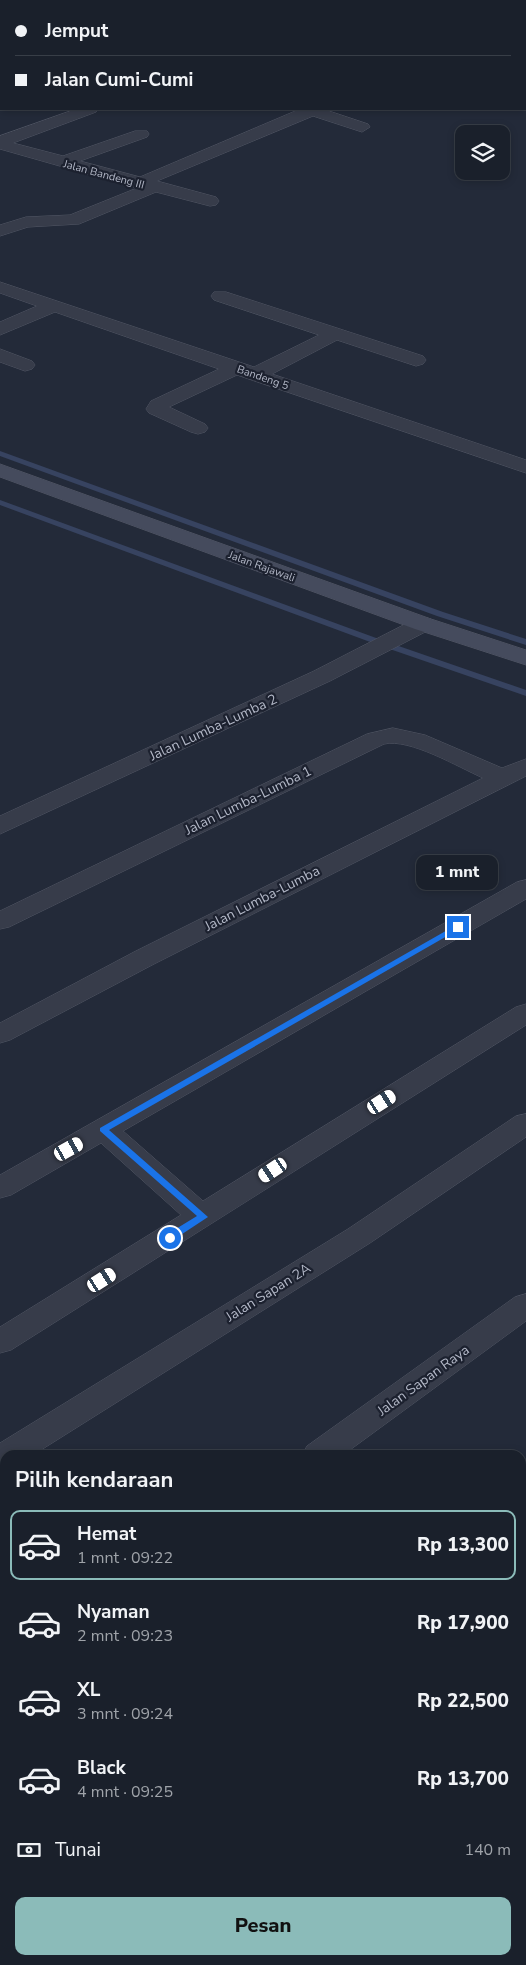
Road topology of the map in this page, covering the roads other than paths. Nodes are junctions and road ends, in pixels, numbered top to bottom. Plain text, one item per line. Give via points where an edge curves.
1 (87, 110) edge
2 (309, 110) edge
3 (314, 110) edge
4 (362, 127) dead end
5 (141, 134) dead end
6 (0, 143) edge
7 (61, 162) junction
8 (146, 185) junction
9 (210, 201) dead end
10 (0, 231) edge
11 (0, 287) edge
12 (220, 296) dead end
13 (55, 306) junction
14 (0, 329) edge
15 (335, 334) junction
16 (0, 355) edge
17 (416, 360) dead end
18 (25, 365) dead end
19 (236, 368) junction
20 (256, 374) junction
21 (198, 428) dead end
22 (526, 467) edge
23 (0, 470) edge
24 (423, 624) junction
25 (526, 658) edge
26 (526, 766) edge
27 (501, 777) junction
28 (0, 826) edge
29 (526, 888) edge
30 (0, 921) edge
31 (526, 1013) edge
32 (0, 1034) edge
33 (526, 1123) edge
34 (103, 1130) junction
35 (0, 1188) edge
36 (203, 1217) junction
37 (526, 1305) edge
38 (0, 1342) edge
39 (16, 1450) edge
40 (326, 1450) edge

1 - 6 street
2 - 8 street
3 - 4 street
5 - 7 street
6 - 7 street, Jalan Bandeng III
7 - 8 street, Jalan Bandeng III
8 - 9 street, Jalan Bandeng III
8 - 10 street via 73,220 26,222
11 - 13 street, Bandeng 5
12 - 15 street
13 - 14 street
13 - 19 street, Bandeng 5
15 - 17 street
15 - 20 street
16 - 18 street
19 - 20 street, Bandeng 5
19 - 21 street via 158,405 156,409
20 - 22 street, Bandeng 5
23 - 24 main road, Jalan Rajawali
24 - 25 main road, Jalan Rajawali
24 - 28 street, Jalan Lumba-Lumba 2 via 322,676
26 - 27 street, Jalan Lumba-Lumba
27 - 30 street, Jalan Lumba-Lumba 1 via 416,740 393,735 376,739
27 - 32 street, Jalan Lumba-Lumba
29 - 34 street
31 - 36 street
33 - 39 street, Jalan Sapan 2A via 359,1236
34 - 35 street
34 - 36 street
36 - 38 street
37 - 40 street, Jalan Sapan Raya

